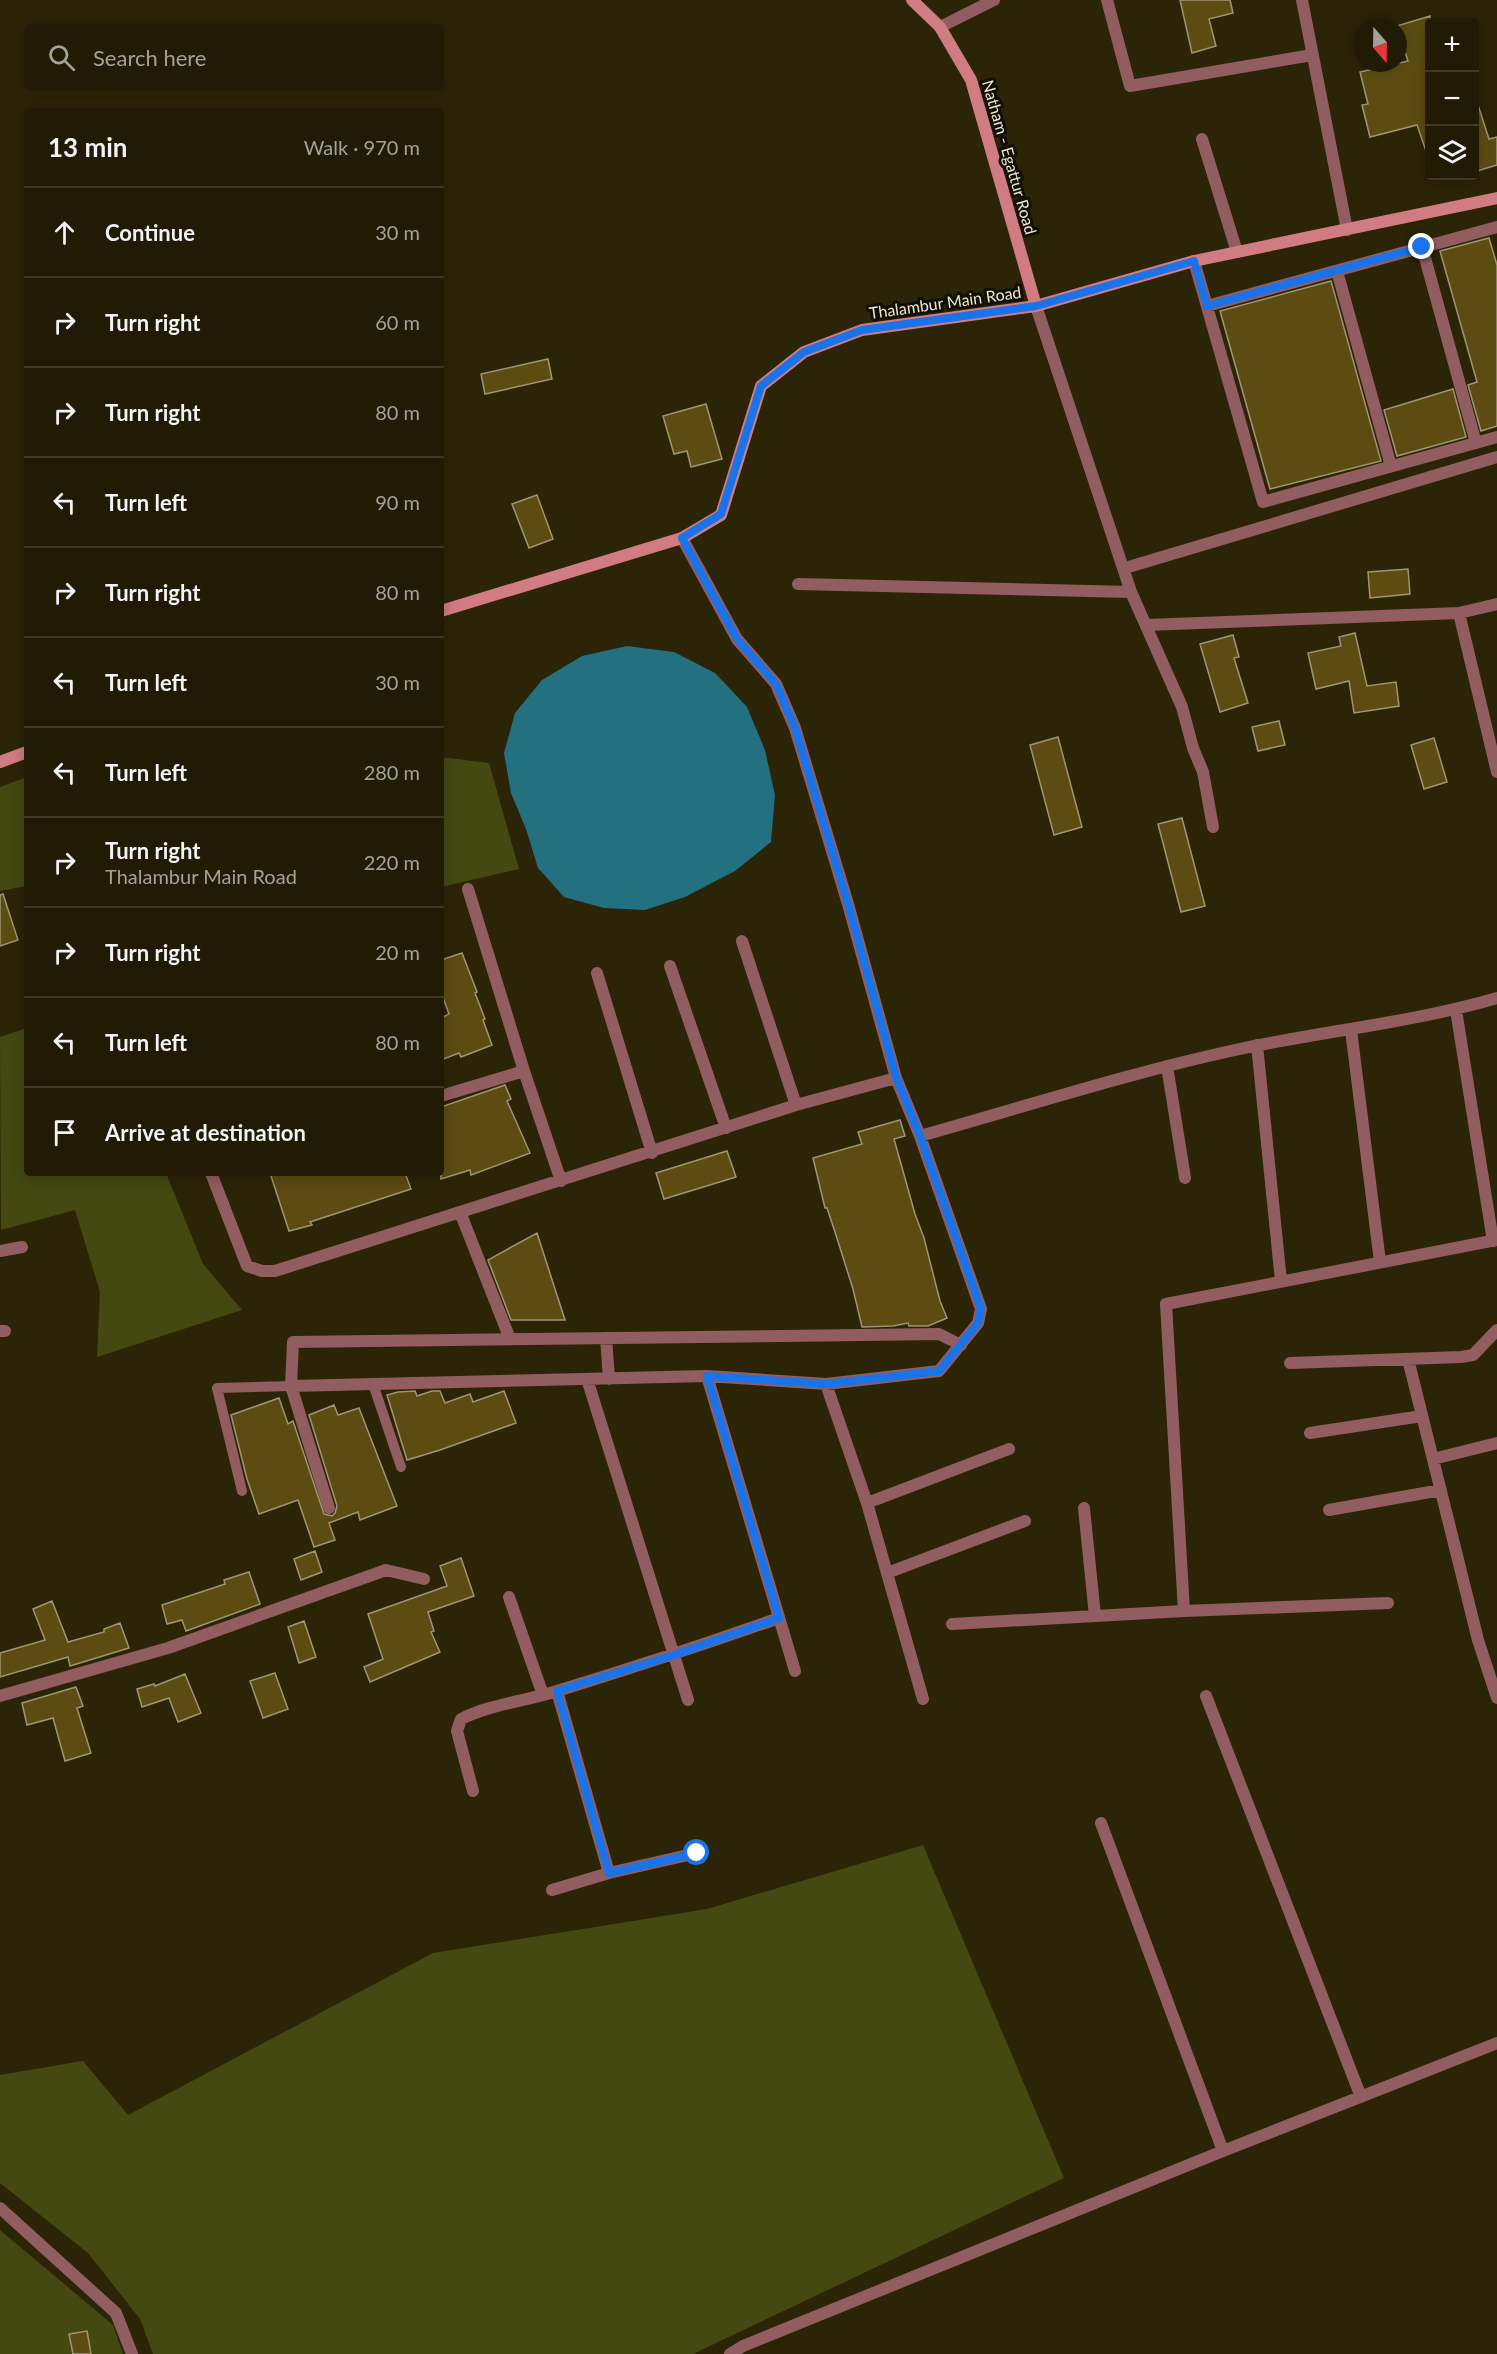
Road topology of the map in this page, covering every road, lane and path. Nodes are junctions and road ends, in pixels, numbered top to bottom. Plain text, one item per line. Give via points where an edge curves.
1 (912, 0) edge
2 (994, 0) edge
3 (1107, 0) edge
4 (1302, 0) edge
5 (940, 27) junction
6 (1312, 55) junction
7 (1202, 138) dead end
8 (1497, 198) edge
9 (1497, 227) edge
10 (1347, 230) junction
11 (1422, 247) junction
12 (1237, 252) junction
13 (1194, 261) junction
14 (1336, 271) junction
15 (1036, 306) junction
16 (1207, 306) junction
17 (1497, 437) edge
18 (1476, 443) junction
19 (1497, 457) edge
20 (1391, 466) junction
21 (682, 538) junction
22 (1125, 568) junction
23 (798, 584) dead end
24 (1131, 592) junction
25 (1497, 604) edge
26 (444, 610) edge
27 (1460, 613) junction
28 (1146, 625) junction
29 (24, 753) edge
30 (0, 762) edge
31 (1497, 772) edge
32 (1213, 827) dead end
33 (468, 889) dead end
34 (742, 940) dead end
35 (670, 966) dead end
36 (597, 973) dead end
37 (1497, 998) edge
38 (1456, 1010) junction
39 (1351, 1030) junction
40 (1257, 1045) junction
41 (1167, 1066) junction
42 (524, 1071) junction
43 (896, 1077) junction
44 (444, 1095) edge
45 (796, 1105) junction
46 (726, 1128) junction
47 (920, 1136) junction
48 (652, 1153) junction
49 (212, 1176) edge
50 (1185, 1178) dead end
51 (561, 1180) junction
52 (460, 1212) junction
53 (1495, 1240) edge
54 (22, 1247) dead end
55 (0, 1251) edge
56 (1380, 1262) junction
57 (1281, 1281) junction
58 (1497, 1330) edge
59 (606, 1338) junction
60 (510, 1339) junction
61 (962, 1345) junction
62 (1408, 1359) junction
63 (1290, 1363) dead end
64 (707, 1376) junction
65 (587, 1379) junction
66 (609, 1379) junction
67 (373, 1384) junction
68 (826, 1384) junction
69 (291, 1386) junction
70 (1422, 1416) junction
71 (1310, 1433) dead end
72 (1497, 1443) edge
73 (1009, 1449) dead end
74 (1433, 1459) junction
75 (401, 1467) dead end
76 (1441, 1490) junction
77 (242, 1491) dead end
78 (867, 1503) junction
79 (329, 1508) dead end
80 (1084, 1508) dead end
81 (1329, 1510) dead end
82 (1025, 1521) dead end
83 (887, 1573) junction
84 (424, 1579) dead end
85 (509, 1597) dead end
86 (1388, 1603) dead end
87 (1184, 1611) junction
88 (1095, 1616) junction
89 (779, 1618) junction
90 (952, 1624) dead end
91 (674, 1655) junction
92 (795, 1671) dead end
93 (557, 1691) junction
94 (543, 1695) junction
95 (0, 1696) edge
96 (1206, 1696) dead end
97 (1497, 1698) edge
98 (923, 1699) dead end
99 (688, 1700) dead end
100 (472, 1791) dead end
101 (1101, 1823) dead end
102 (697, 1853) dead end
103 (609, 1873) junction
104 (552, 1890) dead end
105 (1497, 2043) edge
106 (1360, 2097) junction
107 (1223, 2151) junction
108 (0, 2208) edge
109 (132, 2354) edge
110 (729, 2354) edge

1 - 5 street, Natham - Egattur Road
2 - 5 street
3 - 6 street via 1130,86
4 - 6 street
5 - 15 street, Natham - Egattur Road via 971,80
6 - 10 street
7 - 12 street
8 - 10 street, Thalambur Main Road
9 - 11 street
10 - 12 street, Thalambur Main Road
11 - 14 street
11 - 18 street
12 - 13 street, Thalambur Main Road
13 - 15 street, Thalambur Main Road
13 - 16 street
14 - 16 street
14 - 20 street
15 - 21 street, Thalambur Main Road via 862,330 804,352 761,386 721,514
15 - 22 street
16 - 20 street via 1263,502
17 - 18 street
18 - 20 street
19 - 22 street
21 - 26 street, Thalambur Main Road
21 - 43 street via 737,639 776,684 795,728
22 - 24 street
23 - 24 street
24 - 28 street
25 - 27 street
27 - 28 street
27 - 31 street
28 - 32 street via 1182,706 1203,772
29 - 30 street
33 - 42 street
34 - 45 street
35 - 46 street
36 - 48 street
37 - 38 street
38 - 39 street
38 - 53 street
39 - 40 street
39 - 56 street
40 - 41 street
40 - 57 street
41 - 47 street
41 - 50 street
42 - 44 street
42 - 51 street
43 - 45 street
43 - 47 street
45 - 46 street
46 - 48 street
47 - 61 street via 981,1309 978,1323
48 - 51 street
49 - 52 street via 247,1266 262,1271 282,1270
51 - 52 street
52 - 60 street
53 - 56 street
54 - 55 street
56 - 57 street
57 - 87 street via 1166,1304
58 - 62 street via 1473,1355
59 - 60 street
59 - 61 street via 939,1334
59 - 66 street
60 - 69 street via 293,1342
61 - 68 street via 939,1371
62 - 63 street
62 - 70 street
64 - 66 street
64 - 68 street
64 - 89 street
65 - 66 street
65 - 67 street
65 - 91 street
67 - 69 street
67 - 75 lane
68 - 78 street
69 - 77 lane via 217,1388
69 - 79 street
70 - 71 street
70 - 74 street
72 - 74 street
73 - 78 street
74 - 76 street
76 - 81 street
76 - 97 street via 1478,1640
78 - 83 street
80 - 88 street
82 - 83 street
83 - 98 street
84 - 95 street via 386,1570 168,1648
85 - 94 street
86 - 87 street
87 - 88 street
88 - 90 street
89 - 91 street
89 - 92 street
91 - 93 street
91 - 99 street
93 - 94 street
93 - 103 street
94 - 100 street via 461,1719 458,1731
96 - 106 street
101 - 107 street
102 - 103 street
103 - 104 street
105 - 106 street
106 - 107 street
107 - 110 street
108 - 109 street via 116,2313

